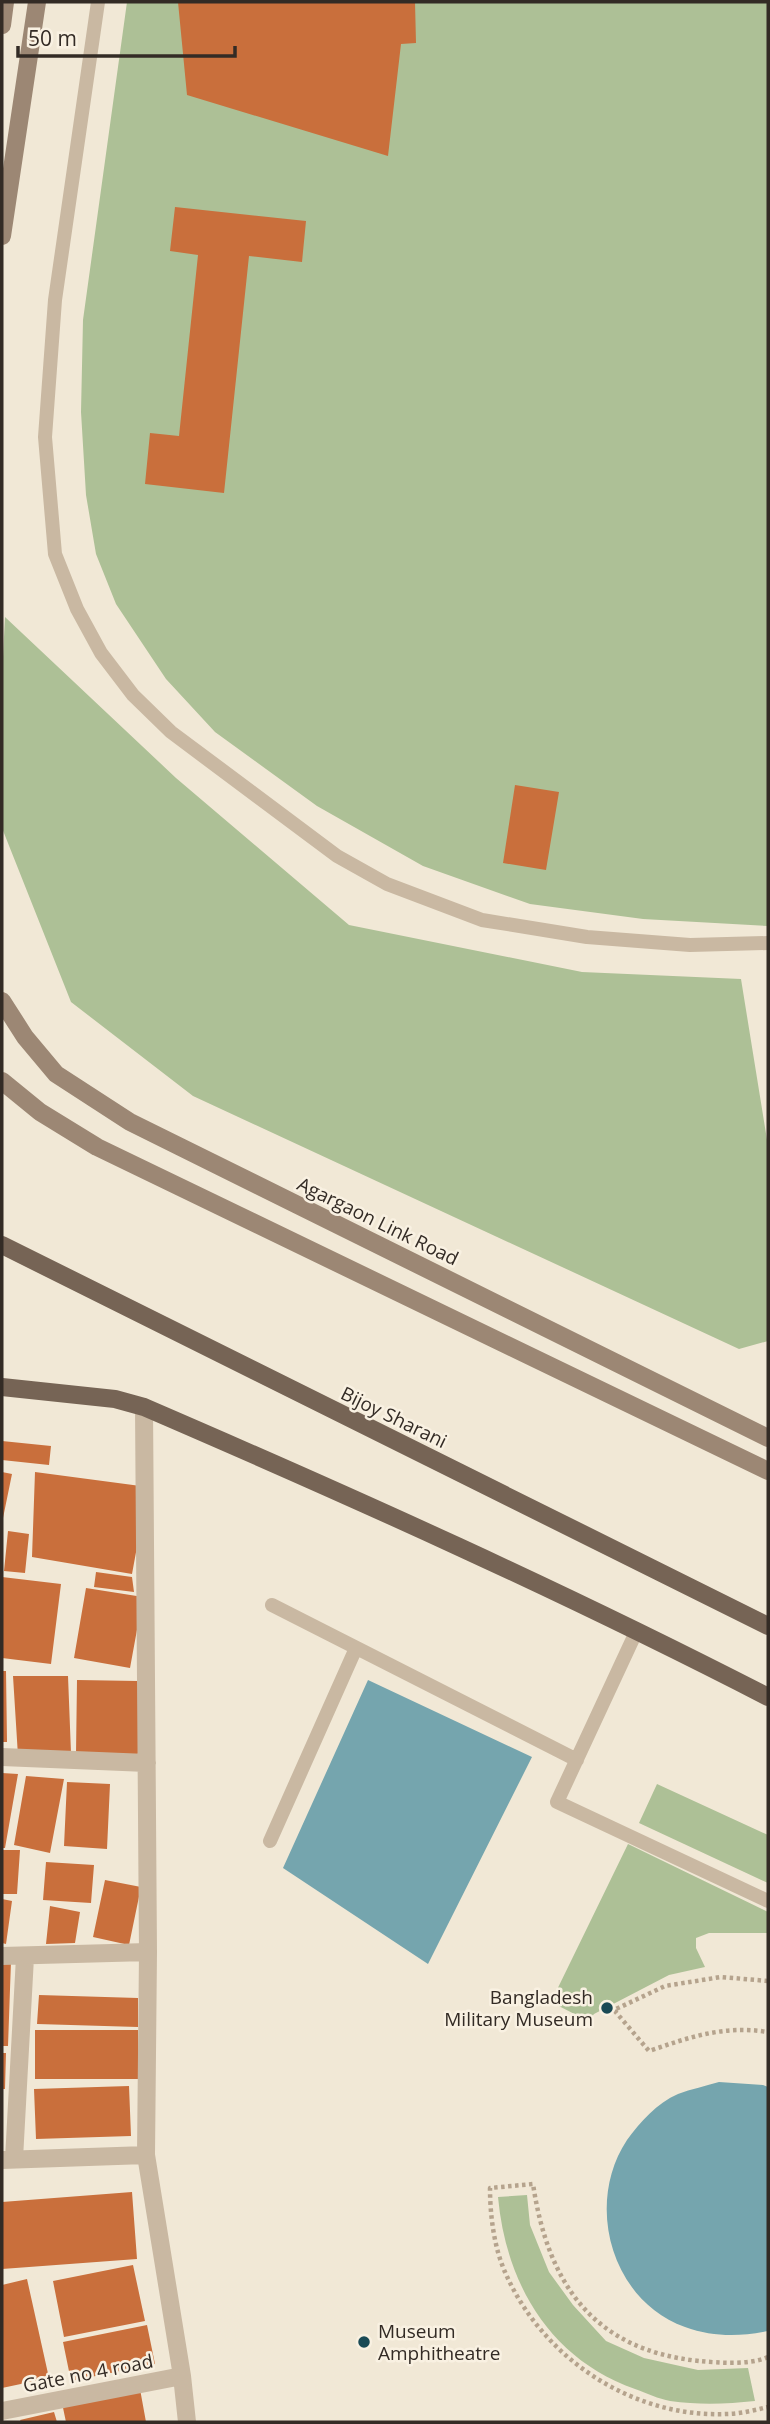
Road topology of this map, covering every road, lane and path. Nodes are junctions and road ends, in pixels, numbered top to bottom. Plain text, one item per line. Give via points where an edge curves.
1 (5, 2) edge
2 (37, 2) edge
3 (98, 2) edge
4 (2, 25) edge
5 (2, 236) edge
6 (768, 943) edge
7 (2, 1002) edge
8 (2, 1081) edge
9 (2, 1245) edge
10 (2, 1387) edge
11 (144, 1407) junction
12 (768, 1438) edge
13 (768, 1471) edge
14 (272, 1605) dead end
15 (768, 1626) edge
16 (637, 1630) junction
17 (356, 1648) junction
18 (768, 1697) edge
19 (2, 1757) edge
20 (577, 1760) junction
21 (147, 1763) junction
22 (270, 1841) dead end
23 (768, 1900) edge
24 (148, 1952) junction
25 (2, 1956) edge
26 (25, 1957) junction
27 (768, 1981) edge
28 (768, 2032) edge
29 (146, 2155) junction
30 (8, 2160) edge
31 (768, 2357) edge
32 (182, 2376) junction
33 (768, 2407) edge
34 (2, 2411) edge
35 (187, 2422) edge

1 - 4 main road
2 - 5 main road
3 - 6 lane via 55,300 45,437 55,554 76,609 101,653 171,732 337,856 387,884 482,920 587,937 690,945
7 - 12 main road, Agargaon Link Road via 57,1074 130,1122
8 - 13 main road via 40,1112 97,1147
9 - 15 main road, Bijoy Sharani
10 - 11 main road via 115,1399
11 - 16 main road
11 - 21 street
14 - 17 lane
16 - 18 main road
16 - 20 lane
17 - 20 lane
17 - 22 lane
19 - 21 street
20 - 23 lane via 557,1802
21 - 24 street
24 - 26 street
24 - 29 street
25 - 26 street
26 - 30 street
27 - 28 path via 721,1977 665,1986 614,2010 649,2051 711,2032
29 - 30 street
29 - 32 street
31 - 33 path via 711,2362 676,2358 643,2350 607,2331 577,2302 560,2273 545,2243 533,2184 490,2188 490,2212 503,2269 533,2320 586,2373 615,2391 685,2412 727,2414
32 - 34 street, Gate no 4 road
32 - 35 street

